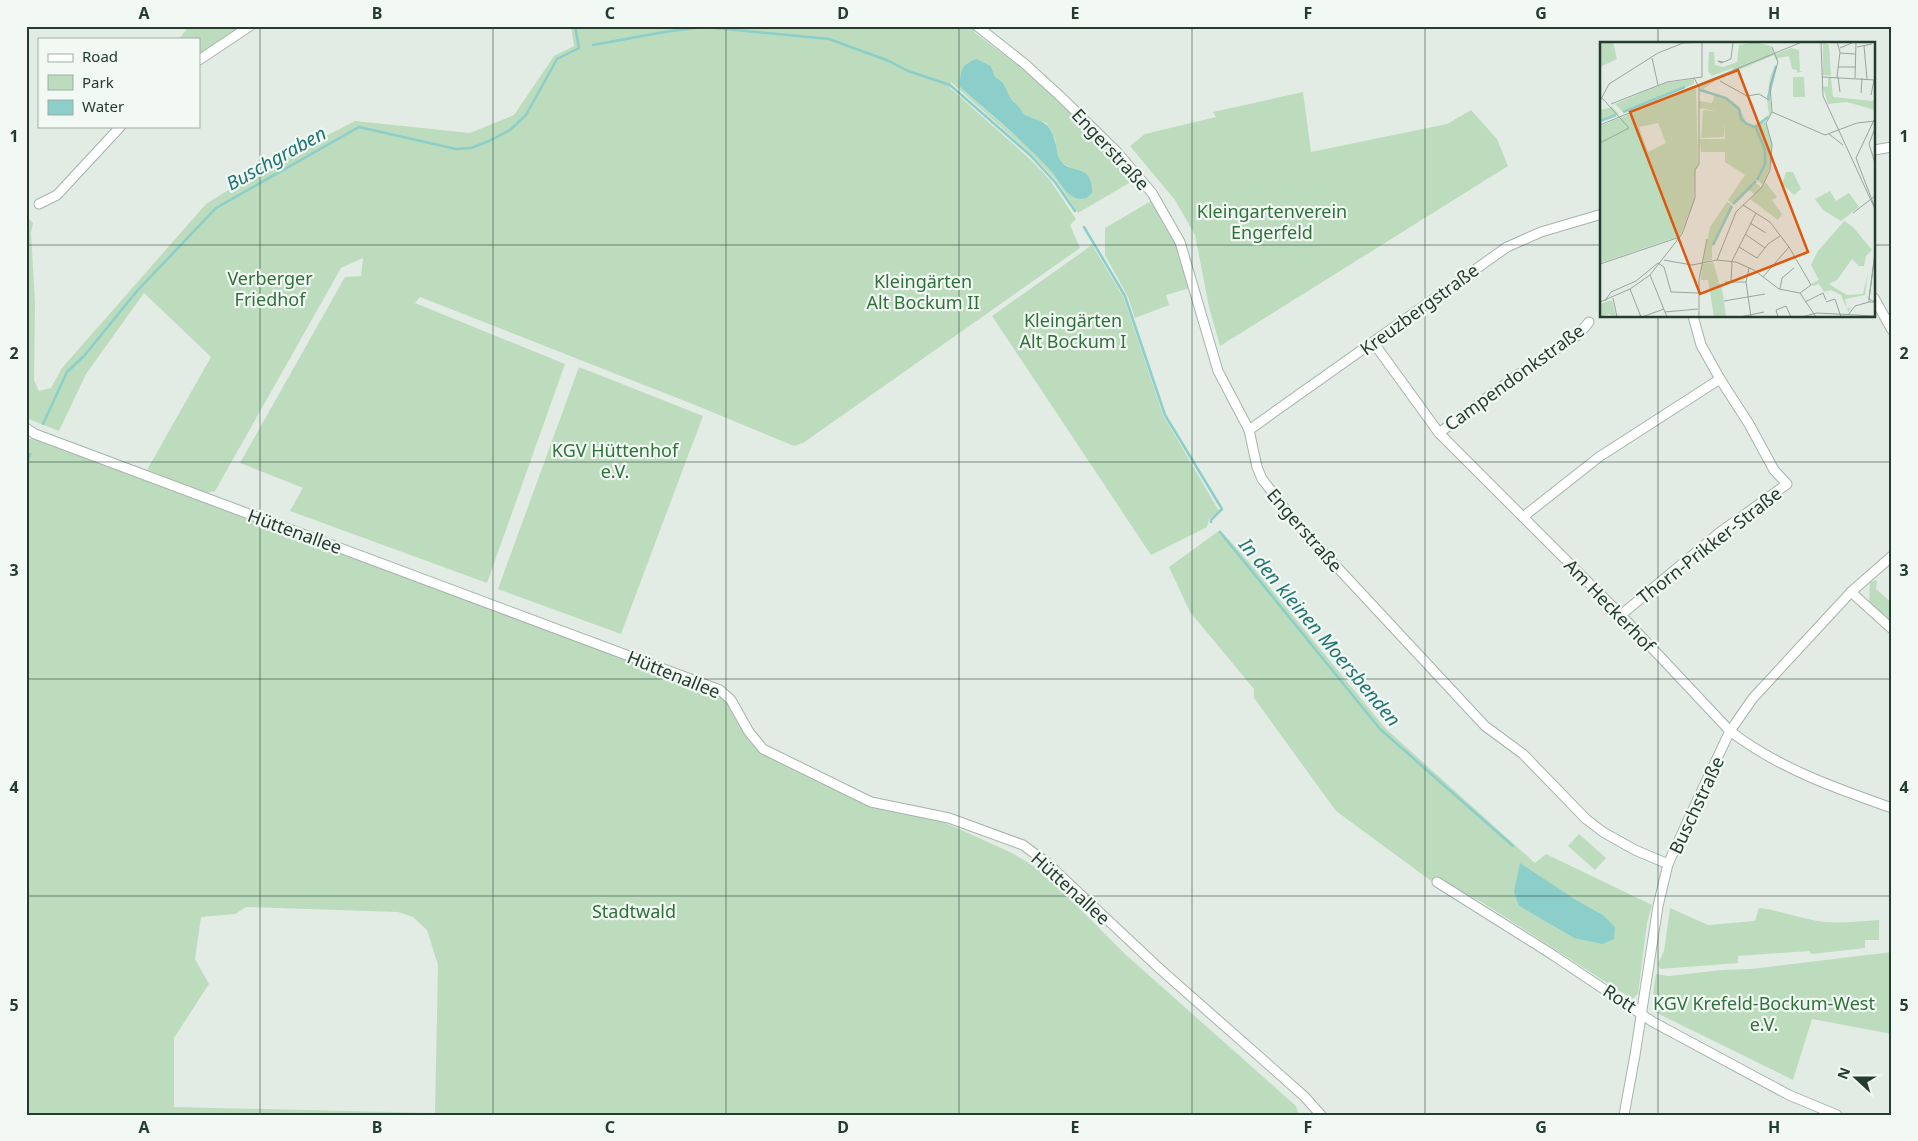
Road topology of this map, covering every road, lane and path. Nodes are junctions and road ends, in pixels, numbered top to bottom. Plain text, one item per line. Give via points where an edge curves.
1 (250, 26) edge
2 (977, 26) edge
3 (200, 59) edge
4 (119, 128) edge
5 (1892, 147) edge
6 (1876, 150) edge
7 (39, 204) dead end
8 (1600, 215) edge
9 (1876, 302) edge
10 (1694, 318) edge
11 (1589, 322) dead end
12 (1892, 330) edge
13 (1373, 342) junction
14 (1720, 379) junction
15 (26, 428) edge
16 (1249, 430) junction
17 (1439, 432) junction
18 (31, 434) edge
19 (1524, 516) junction
20 (1892, 556) edge
21 (1851, 592) junction
22 (1621, 614) junction
23 (1892, 629) edge
24 (1730, 731) junction
25 (1892, 808) edge
26 (1668, 864) junction
27 (1437, 882) dead end
28 (1642, 1012) junction
29 (1321, 1115) edge
30 (1624, 1115) edge
31 (1837, 1115) edge

1 - 3 street
2 - 16 street, Engerstraße via 1061,96 1117,152 1152,193 1180,242 1218,371
4 - 7 street via 57,195
5 - 6 street
8 - 13 street, Kreuzbergstraße via 1541,232 1507,247
9 - 12 street
10 - 14 street, Thorn-Prikker-Straße via 1701,345
11 - 17 street, Campendonkstraße via 1578,335
13 - 16 street, Kreuzbergstraße
13 - 17 street, Am Heckerhof
14 - 19 street via 1599,457
14 - 22 street, Thorn-Prikker-Straße via 1774,470 1787,484 1719,533
15 - 18 street, Hüttenallee
16 - 26 street, Engerstraße via 1262,479 1296,523 1485,726 1523,754 1586,820 1635,850
17 - 19 street, Am Heckerhof
18 - 29 street, Hüttenallee via 720,690 731,700 749,732 764,748 871,802 950,818 1023,845 1046,862
19 - 22 street, Am Heckerhof
20 - 21 street, Buschstraße
21 - 23 street
21 - 24 street, Buschstraße via 1753,698
22 - 24 street, Am Heckerhof
24 - 25 street, Am Heckerhof via 1786,766
24 - 26 street, Buschstraße
26 - 28 street, Buschstraße via 1658,906
27 - 28 street, Rott
28 - 30 street, Buschstraße
28 - 31 street, Rott via 1653,1022 1789,1095

